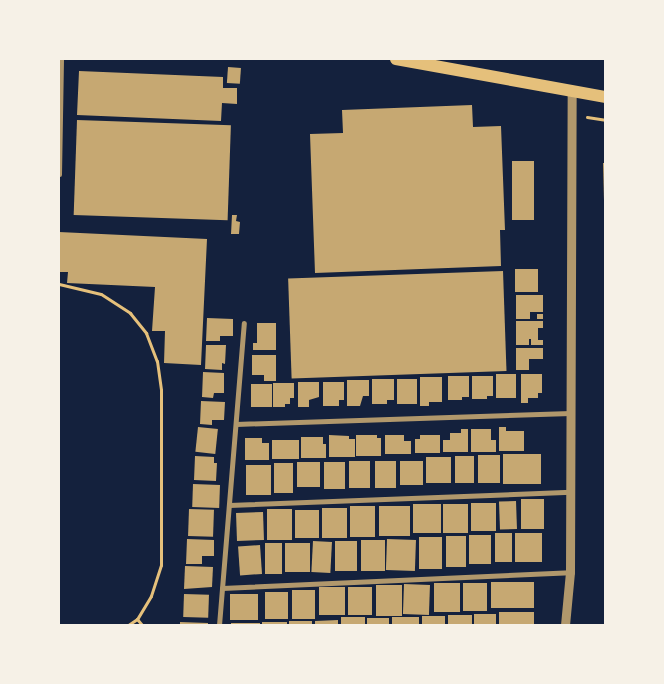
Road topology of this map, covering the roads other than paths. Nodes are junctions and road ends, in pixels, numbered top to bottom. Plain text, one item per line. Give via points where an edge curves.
1 (62, 59) edge
2 (396, 59) edge
3 (572, 90) junction
4 (605, 97) edge
5 (60, 175) dead end
6 (244, 324) dead end
7 (572, 413) junction
8 (236, 424) junction
9 (571, 492) junction
10 (229, 505) junction
11 (570, 572) junction
12 (222, 588) junction
13 (219, 625) edge
14 (565, 625) edge

1 - 5 lane
2 - 3 main road
3 - 4 main road
3 - 7 street
6 - 8 street
7 - 8 street
7 - 9 street
8 - 10 street
9 - 10 street
9 - 11 street
10 - 12 street
11 - 12 street
11 - 14 street
12 - 13 street

